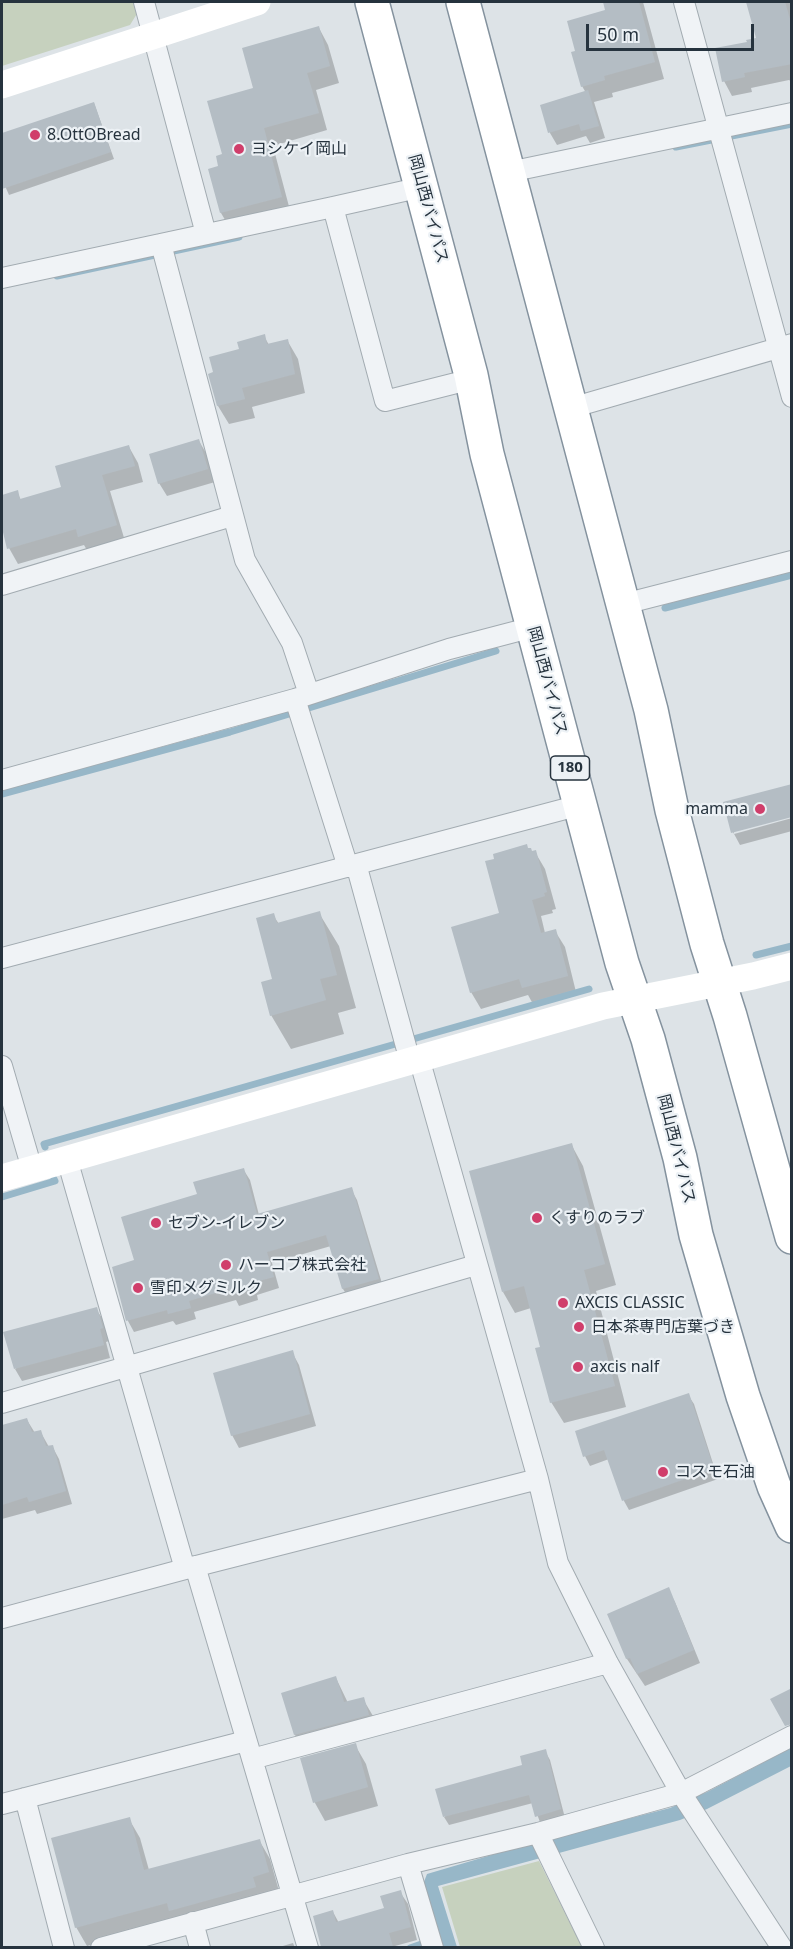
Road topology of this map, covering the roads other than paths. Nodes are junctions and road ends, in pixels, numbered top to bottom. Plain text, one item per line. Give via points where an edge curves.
1 (144, 2) edge
2 (257, 2) edge
3 (372, 2) edge
4 (463, 2) edge
5 (684, 2) edge
6 (153, 34) junction
7 (2, 85) edge
8 (792, 112) edge
9 (720, 134) junction
10 (509, 172) junction
11 (422, 187) junction
12 (335, 214) junction
13 (206, 234) junction
14 (163, 250) junction
15 (2, 278) edge
16 (785, 346) edge
17 (472, 379) junction
18 (792, 397) edge
19 (571, 408) junction
20 (232, 516) junction
21 (792, 561) edge
22 (2, 585) edge
23 (624, 604) junction
24 (533, 627) junction
25 (300, 704) junction
26 (2, 780) edge
27 (580, 805) junction
28 (352, 866) junction
29 (2, 958) edge
30 (792, 966) edge
31 (720, 982) junction
32 (634, 1000) junction
33 (409, 1050) junction
34 (2, 1066) edge
35 (67, 1159) junction
36 (32, 1169) junction
37 (2, 1178) edge
38 (786, 1196) edge
39 (792, 1237) edge
40 (476, 1265) junction
41 (126, 1368) junction
42 (2, 1403) edge
43 (538, 1479) junction
44 (792, 1526) edge
45 (190, 1567) junction
46 (2, 1618) edge
47 (608, 1663) junction
48 (792, 1736) edge
49 (249, 1750) junction
50 (25, 1798) junction
51 (686, 1801) junction
52 (2, 1804) edge
53 (544, 1844) junction
54 (408, 1864) junction
55 (292, 1895) junction
56 (193, 1922) junction
57 (432, 1943) edge
58 (64, 1947) edge
59 (101, 1947) edge
60 (200, 1947) edge
61 (308, 1947) edge
62 (594, 1947) edge
63 (782, 1947) edge

1 - 6 street
2 - 6 street
3 - 11 highway, 岡山西バイパス / 180
4 - 10 highway
5 - 9 street
6 - 7 street
6 - 13 street
8 - 9 street
9 - 10 street
9 - 16 street
10 - 19 highway
11 - 12 street
11 - 17 highway, 岡山西バイパス / 180
12 - 13 street
12 - 17 street via 385,401
13 - 14 street
14 - 15 street
14 - 20 street
16 - 18 street
16 - 19 street
17 - 24 highway, 岡山西バイパス / 180
19 - 23 highway
20 - 22 street
20 - 25 street via 245,560 292,643
21 - 23 street
23 - 31 highway via 672,810
24 - 25 street via 449,649
24 - 27 highway, 岡山西バイパス / 180
25 - 26 street
25 - 28 street
27 - 28 street
27 - 32 highway, 岡山西バイパス / 180
28 - 29 street
28 - 33 street
30 - 31 street
31 - 32 street
31 - 38 highway
32 - 33 street
32 - 44 highway, 岡山西バイパス / 180 via 648,1039 696,1235 743,1396
33 - 35 street
33 - 40 street
34 - 36 street
35 - 36 street
35 - 41 street
36 - 37 street
38 - 39 highway
40 - 41 street
40 - 43 street
41 - 42 street
41 - 45 street
43 - 45 street
43 - 47 street via 558,1563
45 - 46 street
45 - 49 street
47 - 49 street
47 - 51 street
48 - 51 street
49 - 50 street
49 - 55 street
50 - 52 street
50 - 58 street
51 - 53 street
51 - 63 street
53 - 54 street
53 - 62 street
54 - 55 street
54 - 57 street
55 - 56 street
55 - 61 street
56 - 59 street
56 - 60 street

